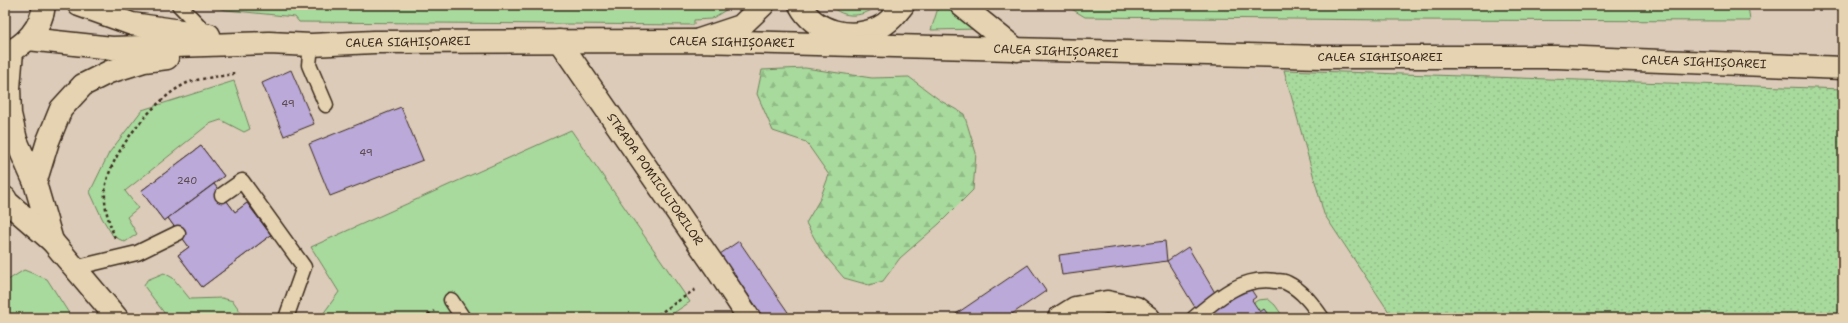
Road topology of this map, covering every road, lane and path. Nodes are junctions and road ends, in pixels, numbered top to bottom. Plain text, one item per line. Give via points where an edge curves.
1 (44, 5) edge
2 (79, 5) edge
3 (180, 5) edge
4 (763, 5) edge
5 (800, 5) edge
6 (903, 5) edge
7 (961, 5) edge
8 (208, 35) junction
9 (846, 39) junction
10 (559, 41) junction
11 (696, 41) junction
12 (269, 43) junction
13 (311, 44) junction
14 (15, 48) edge
15 (232, 48) junction
16 (1016, 50) junction
17 (1843, 68) edge
18 (326, 105) dead end
19 (35, 183) junction
20 (222, 195) dead end
21 (5, 198) edge
22 (178, 233) dead end
23 (52, 241) junction
24 (122, 256) junction
25 (74, 268) junction
26 (696, 289) dead end
27 (451, 300) dead end
28 (117, 318) edge
29 (286, 318) edge
30 (463, 318) edge
31 (654, 318) edge
32 (749, 318) edge
33 (1058, 318) edge
34 (1149, 318) edge
35 (1194, 318) edge
36 (1322, 318) edge

1 - 14 main road via 38,24
2 - 8 main road, CALEA SIGHIȘOAREI via 132,24
3 - 8 lane
4 - 11 main road via 741,26
5 - 9 main road via 815,22
6 - 9 main road via 893,17 879,27
7 - 16 main road
8 - 12 main road, CALEA SIGHIȘOAREI
9 - 11 main road, CALEA SIGHIȘOAREI
9 - 16 main road, CALEA SIGHIȘOAREI
10 - 11 main road, CALEA SIGHIȘOAREI
10 - 13 main road, CALEA SIGHIȘOAREI
10 - 32 main road, STRADA POMICULTORILOR
12 - 13 main road, CALEA SIGHIȘOAREI
12 - 14 main road, CALEA SIGHIȘOAREI
12 - 15 main road
13 - 18 lane via 309,65
14 - 19 main road via 9,88 10,114 16,140
15 - 19 main road via 144,61 109,72 83,85 61,109
15 - 24 path via 233,74 186,84 159,102 141,121 112,167 105,190 106,214
16 - 17 main road, CALEA SIGHIȘOAREI via 1323,57 1557,57
19 - 23 main road
20 - 29 lane via 242,181 304,267
21 - 23 main road
22 - 24 lane via 137,253
23 - 25 main road
24 - 25 lane
25 - 28 main road
26 - 31 path
27 - 30 lane
33 - 34 main road via 1075,308 1107,302 1136,308
35 - 36 lane via 1233,287 1264,279 1287,283 1308,299

